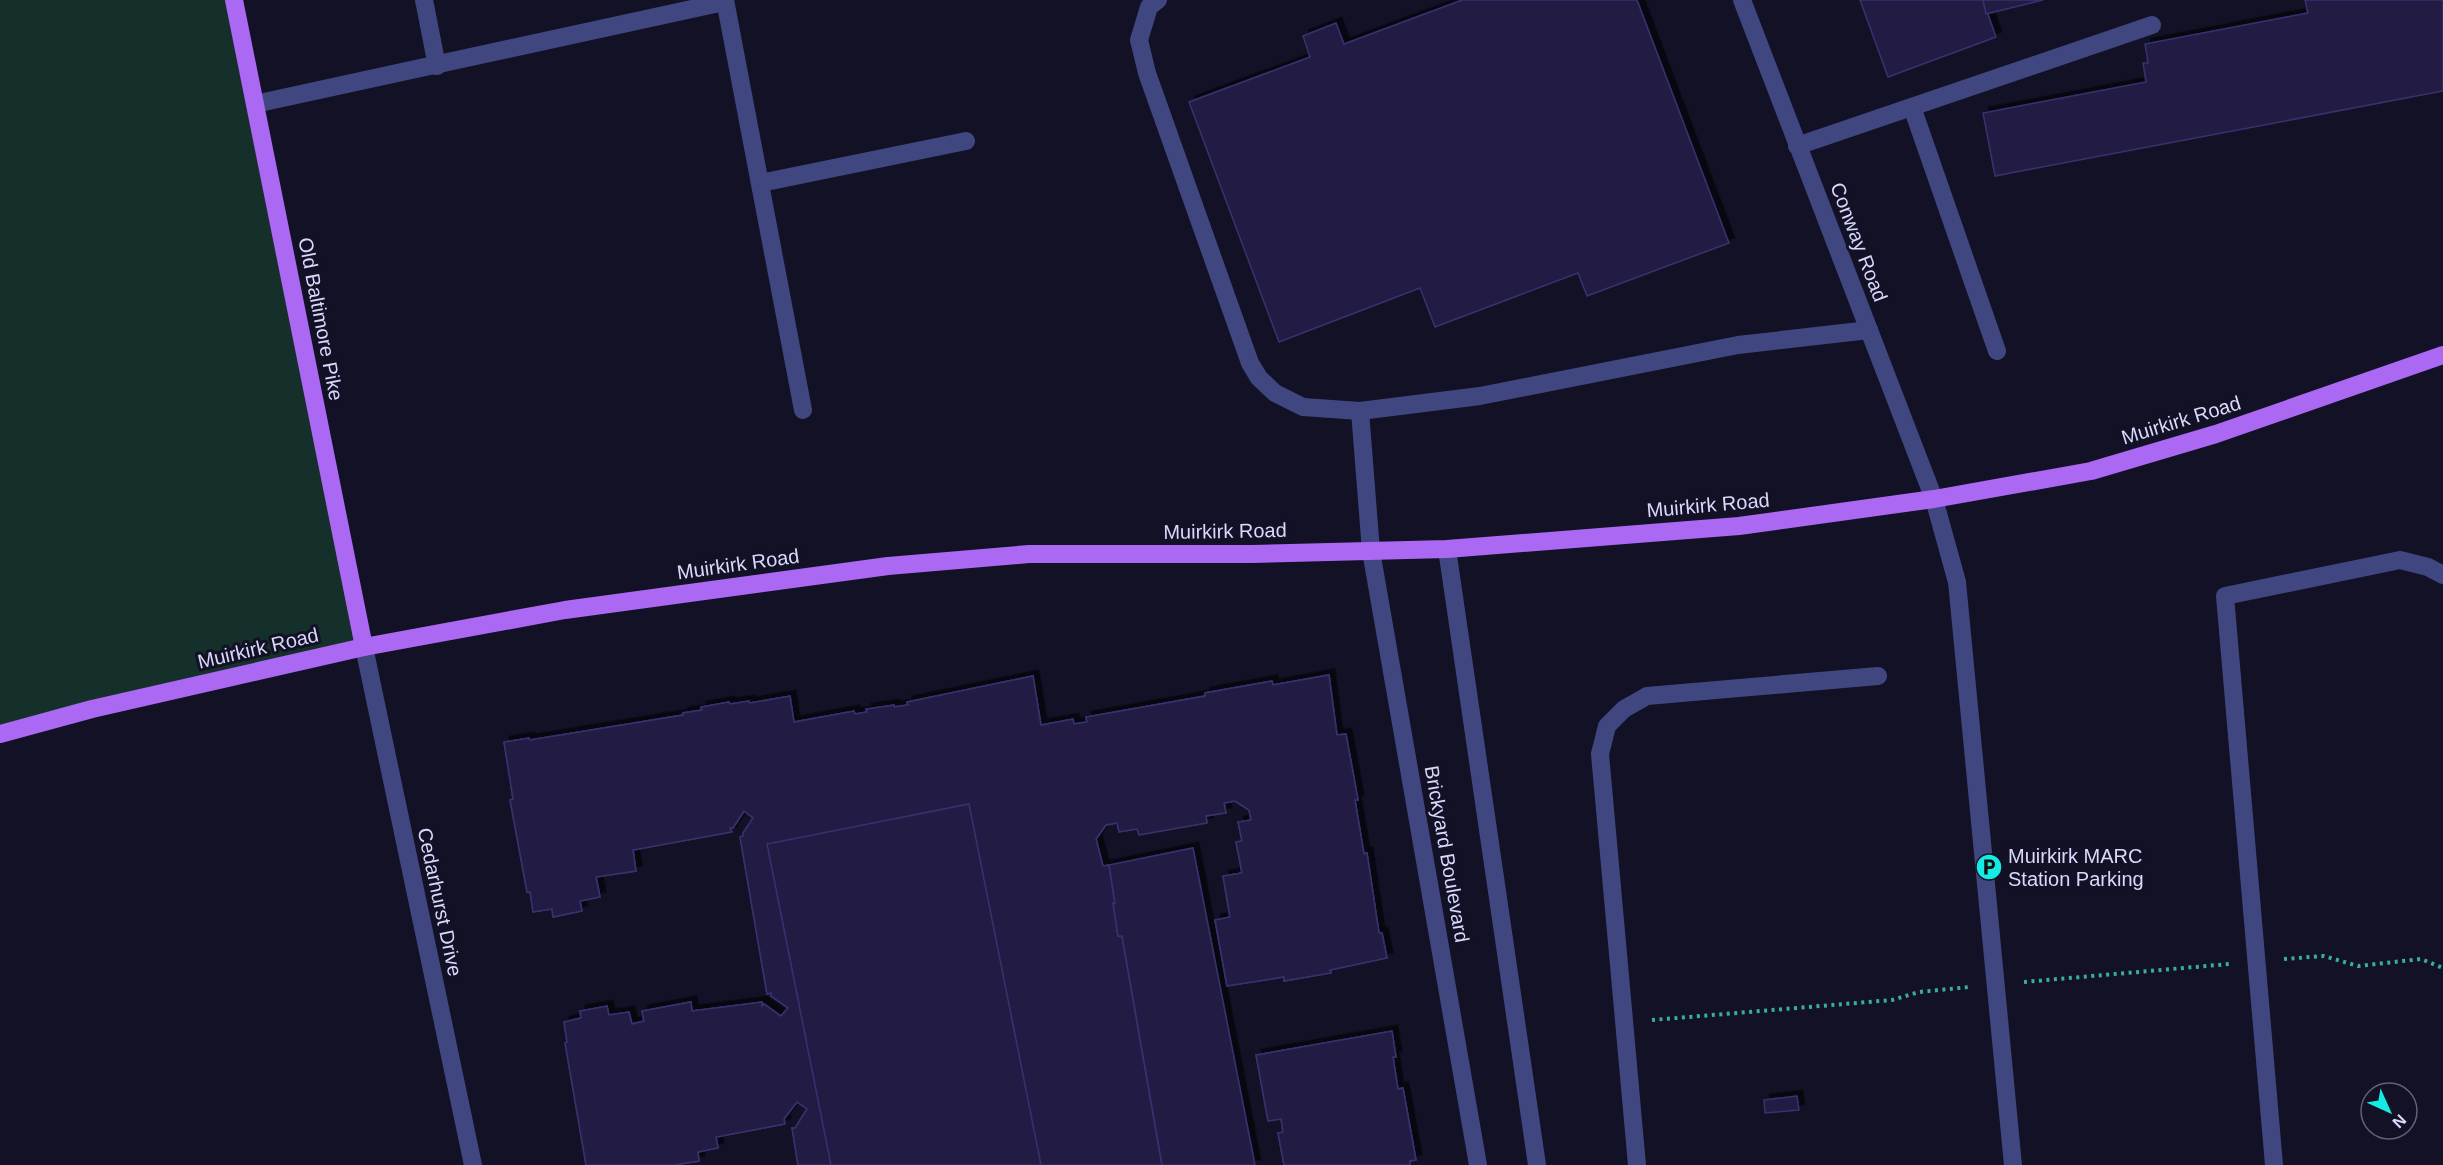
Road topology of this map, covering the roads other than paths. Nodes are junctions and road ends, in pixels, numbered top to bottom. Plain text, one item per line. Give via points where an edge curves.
1 (234, 0) edge
2 (424, 0) edge
3 (1158, 0) edge
4 (1742, 0) edge
5 (724, 1) edge
6 (2152, 25) dead end
7 (437, 66) junction
8 (255, 104) junction
9 (1912, 107) junction
10 (966, 141) dead end
11 (1797, 146) junction
12 (761, 183) junction
13 (1869, 330) junction
14 (1997, 351) dead end
15 (2443, 355) edge
16 (803, 410) dead end
17 (1360, 411) junction
18 (1934, 500) junction
19 (1447, 549) junction
20 (1371, 551) junction
21 (2443, 575) edge
22 (363, 647) junction
23 (1878, 676) dead end
24 (0, 734) edge
25 (473, 1165) edge
26 (1478, 1165) edge
27 (1537, 1165) edge
28 (1637, 1165) edge
29 (2013, 1165) edge
30 (2274, 1165) edge

1 - 8 main road, Old Baltimore Pike
2 - 7 street
3 - 17 street via 1149,7 1139,40 1147,73 1250,363 1275,393 1303,406
4 - 11 street, Conway Road
5 - 7 street
5 - 12 street
6 - 9 street
7 - 8 street
8 - 22 main road, Old Baltimore Pike
9 - 11 street
9 - 14 street
10 - 12 street
11 - 13 street, Conway Road
12 - 16 street
13 - 17 street via 1738,345 1480,396
13 - 18 street, Conway Road
15 - 18 main road, Muirkirk Road via 2216,434 2091,471
17 - 20 street, Brickyard Boulevard
18 - 19 main road, Muirkirk Road via 1739,526
18 - 29 street, Conway Road via 1957,582
19 - 20 main road, Muirkirk Road
19 - 27 street
20 - 22 main road, Muirkirk Road via 1029,555 888,566 565,610
20 - 26 street, Brickyard Boulevard
21 - 30 street via 2400,560 2225,596
22 - 24 main road, Muirkirk Road
22 - 25 street, Cedarhurst Drive
23 - 28 street via 1647,696 1624,709 1607,726 1600,754

